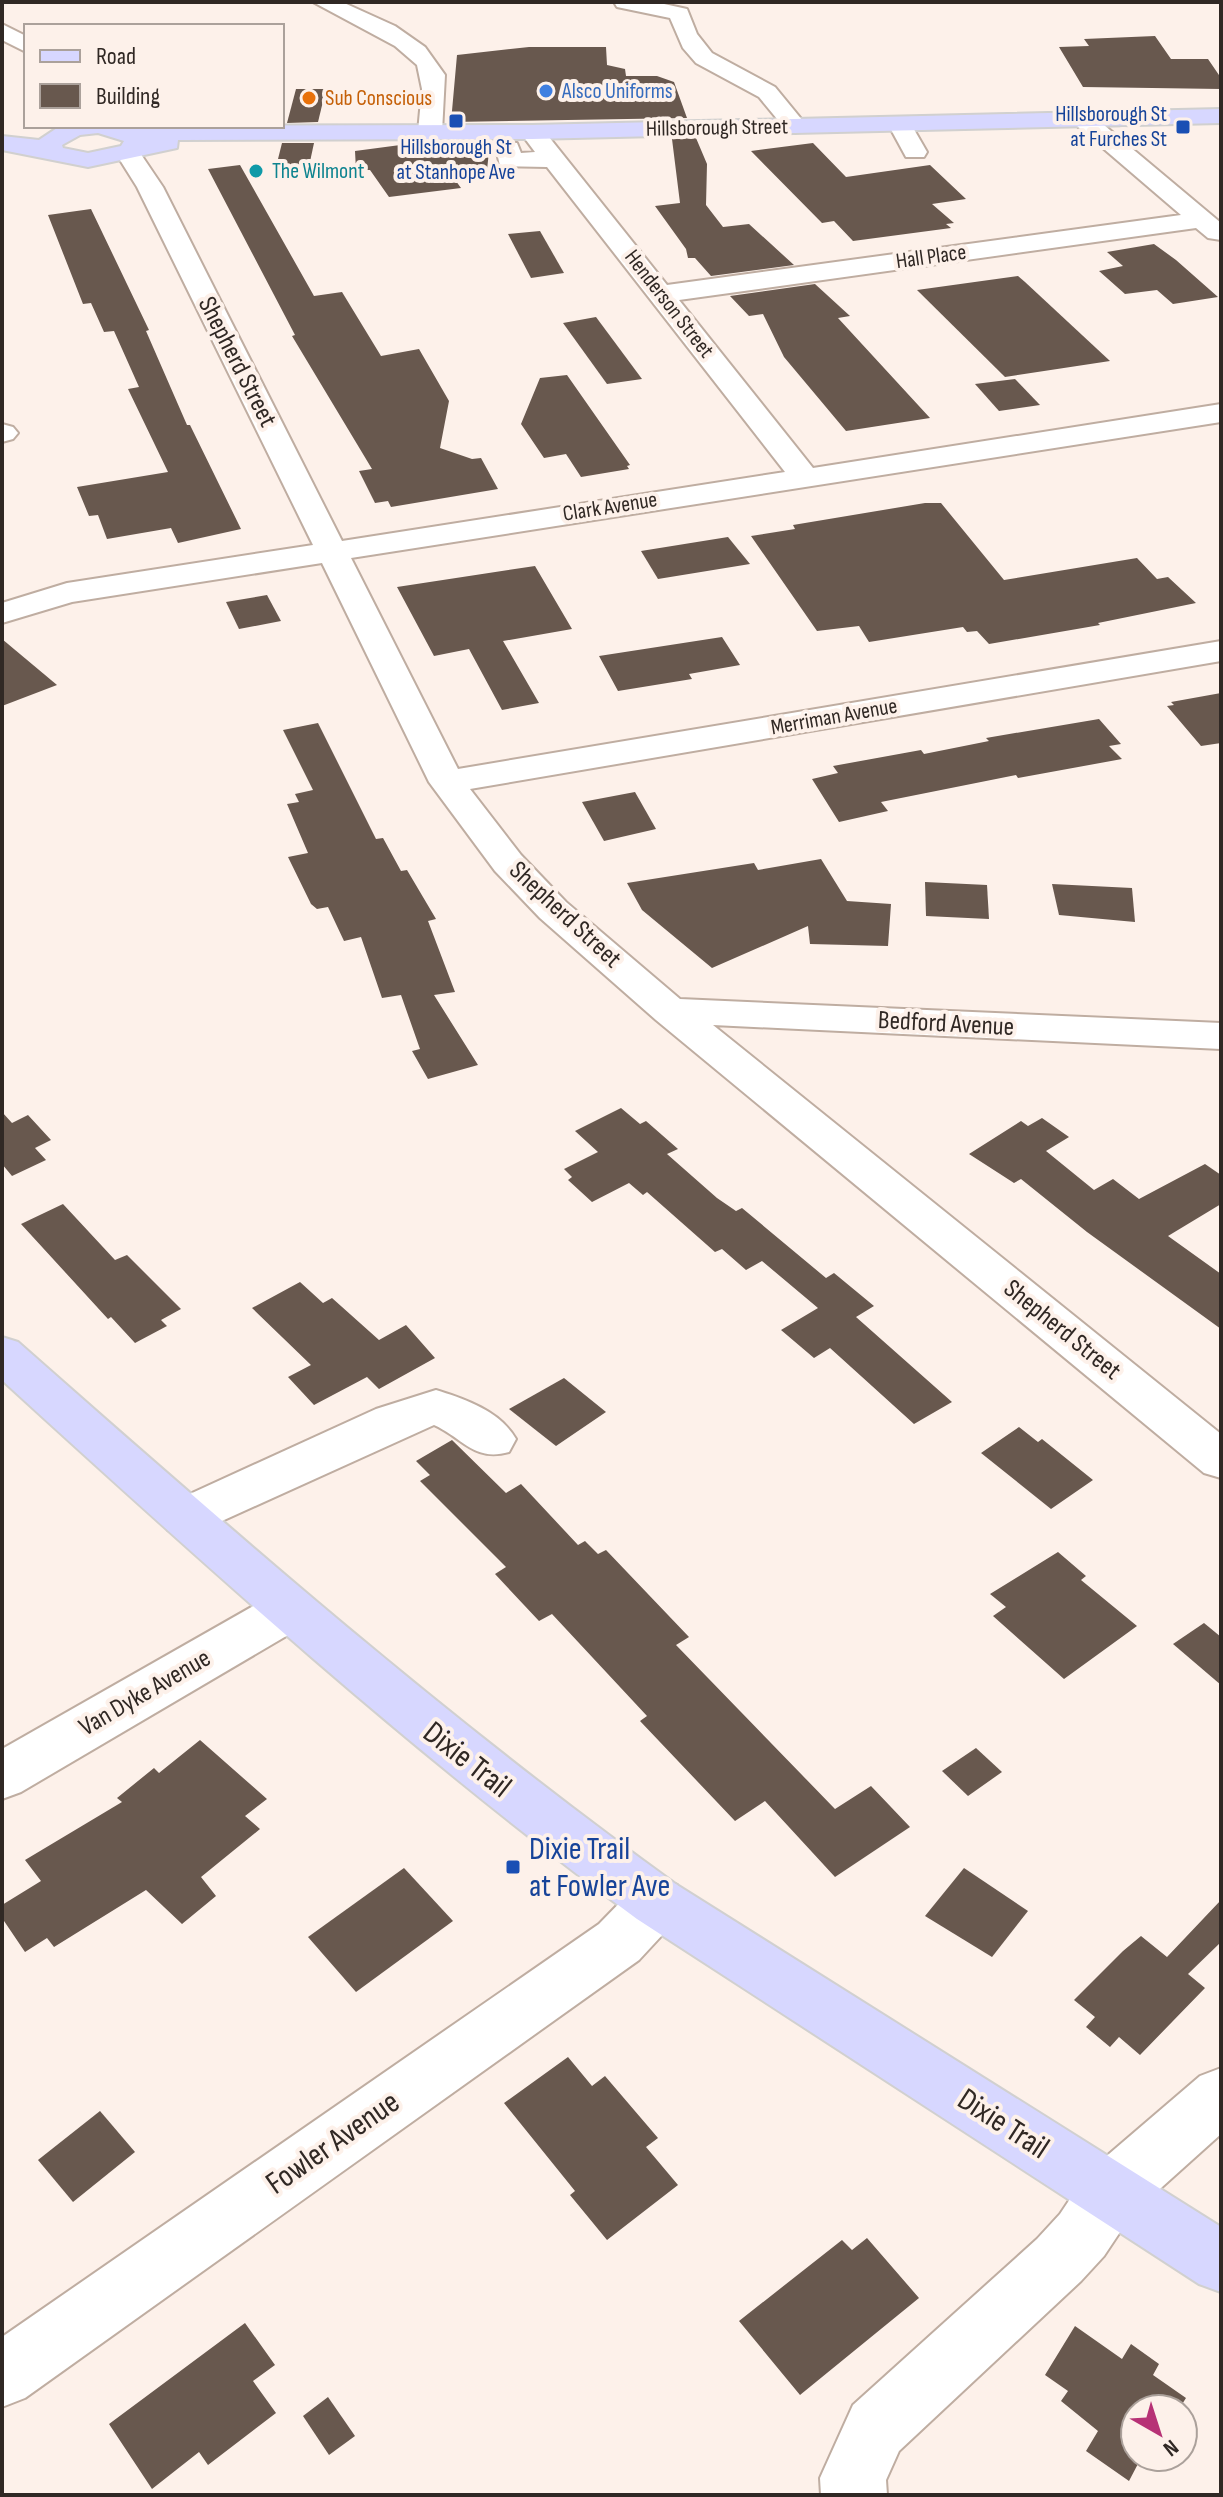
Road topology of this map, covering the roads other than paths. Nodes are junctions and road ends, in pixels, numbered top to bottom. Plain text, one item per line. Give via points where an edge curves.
1 (324, 2) edge
2 (625, 2) edge
3 (2, 31) edge
4 (24, 44) edge
5 (1221, 116) edge
6 (1084, 120) junction
7 (900, 124) junction
8 (795, 126) junction
9 (437, 132) junction
10 (532, 132) junction
11 (2, 136) edge
12 (61, 136) edge
13 (2, 143) edge
14 (121, 144) edge
15 (508, 148) dead end
16 (915, 152) dead end
17 (453, 157) dead end
18 (554, 159) junction
19 (88, 160) joint
20 (1211, 228) edge
21 (661, 294) junction
22 (1221, 413) edge
23 (805, 477) junction
24 (332, 551) junction
25 (2, 613) edge
26 (1221, 651) edge
27 (447, 782) junction
28 (670, 1011) junction
29 (1221, 1036) edge
30 (2, 1354) edge
31 (492, 1439) dead end
32 (1221, 1460) edge
33 (185, 1517) junction
34 (287, 1611) junction
35 (2, 1776) edge
36 (657, 1902) junction
37 (1221, 2096) edge
38 (1110, 2193) junction
39 (1221, 2262) edge
40 (2, 2375) edge
41 (854, 2495) edge

1 - 9 street via 424,57 433,75
2 - 8 street via 679,14 687,42 706,61 768,93
3 - 4 street
5 - 6 main road, Hillsborough Street
6 - 7 main road, Hillsborough Street
6 - 20 street
7 - 8 main road, Hillsborough Street
7 - 16 street
8 - 10 main road, Hillsborough Street
9 - 10 main road, Hillsborough Street
9 - 14 main road, Hillsborough Street via 214,135
9 - 17 street
10 - 18 street, Henderson Street
11 - 12 main road
12 - 13 main road via 33,146
12 - 14 main road, Hillsborough Street
12 - 19 main road
14 - 19 street
14 - 24 street, Shepherd Street
15 - 18 street via 509,161
18 - 21 street, Henderson Street
20 - 21 street, Hall Place
21 - 23 street, Henderson Street
22 - 23 street, Clark Avenue
23 - 24 street, Clark Avenue
24 - 25 street, Clark Avenue via 67,593
24 - 27 street, Shepherd Street
26 - 27 street, Merriman Avenue
27 - 28 street, Shepherd Street via 508,863 553,910
28 - 29 street, Bedford Avenue
28 - 32 street, Shepherd Street
30 - 33 main road, Dixie Trail
31 - 33 street via 436,1407 352,1439
33 - 34 main road, Dixie Trail
34 - 35 street, Van Dyke Avenue
34 - 36 main road, Dixie Trail via 569,1841
36 - 38 main road, Dixie Trail
36 - 40 street, Fowler Avenue via 619,1942
37 - 38 street
38 - 39 main road, Dixie Trail
38 - 41 street via 1059,2260 876,2428 853,2478

